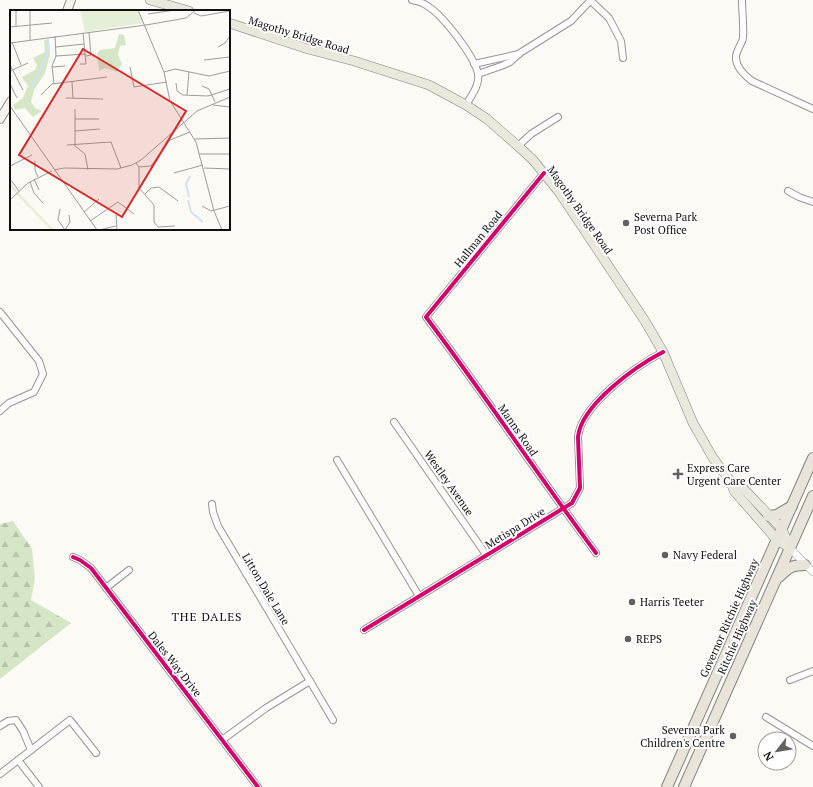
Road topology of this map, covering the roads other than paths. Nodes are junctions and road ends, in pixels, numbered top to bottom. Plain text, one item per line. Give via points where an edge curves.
1 (72, 0) edge
2 (150, 0) edge
3 (412, 0) edge
4 (742, 0) edge
5 (591, 1) edge
6 (67, 10) edge
7 (185, 10) edge
8 (230, 23) edge
9 (520, 53) junction
10 (623, 58) dead end
11 (474, 64) junction
12 (478, 74) junction
13 (10, 103) edge
14 (466, 105) junction
15 (813, 109) edge
16 (558, 117) dead end
17 (0, 119) edge
18 (518, 146) junction
19 (544, 173) junction
20 (788, 191) dead end
21 (813, 202) edge
22 (0, 312) edge
23 (426, 317) joint
24 (663, 352) junction
25 (0, 412) edge
26 (394, 422) dead end
27 (813, 458) edge
28 (337, 460) dead end
29 (731, 482) junction
30 (813, 496) edge
31 (212, 504) dead end
32 (792, 506) junction
33 (563, 509) junction
34 (768, 516) junction
35 (782, 529) junction
36 (777, 540) junction
37 (790, 548) junction
38 (596, 553) dead end
39 (487, 556) junction
40 (73, 558) dead end
41 (805, 565) junction
42 (129, 570) dead end
43 (813, 572) edge
44 (776, 579) junction
45 (106, 588) junction
46 (419, 596) junction
47 (364, 630) dead end
48 (813, 671) edge
49 (790, 680) dead end
50 (310, 681) junction
51 (766, 717) dead end
52 (333, 720) dead end
53 (0, 726) edge
54 (222, 740) junction
55 (813, 746) edge
56 (31, 750) junction
57 (96, 752) dead end
58 (18, 760) junction
59 (0, 774) edge
60 (39, 787) edge
61 (258, 787) edge
62 (667, 787) edge
63 (684, 787) edge

1 - 6 main road
2 - 7 main road
3 - 11 street via 429,7 446,22
4 - 15 street via 743,39 736,55 739,68 752,81
5 - 9 street via 571,21
5 - 10 street via 609,18 622,41
8 - 14 main road, Magothy Bridge Road via 429,85
9 - 11 street
9 - 12 street via 510,62
11 - 12 street
12 - 14 street via 474,92
13 - 17 main road
14 - 18 main road, Magothy Bridge Road via 487,119
16 - 18 street via 531,134
18 - 19 main road, Magothy Bridge Road
19 - 23 street, Hallman Road
19 - 24 main road, Magothy Bridge Road via 641,315
20 - 21 street
22 - 25 street via 39,361 43,374 34,392 10,403
23 - 33 street, Manns Road via 462,364
24 - 29 main road, Magothy Bridge Road via 693,423 713,458
24 - 33 street, Metispa Drive via 628,375 604,396 585,418 578,437 580,488 572,503
26 - 39 street, Westley Avenue
27 - 32 highway, Governor Ritchie Highway
28 - 46 street
29 - 34 main road, Magothy Bridge Road via 740,485
29 - 36 main road, Magothy Bridge Road via 734,491
30 - 37 highway, Ritchie Highway
31 - 50 street, Litton Dale Lane via 218,526
32 - 34 highway via 777,516
32 - 35 highway, Governor Ritchie Highway
33 - 38 street, Manns Road
33 - 39 street, Metispa Drive
34 - 35 main road, Magothy Bridge Road
35 - 36 highway, Governor Ritchie Highway
35 - 37 main road, Magothy Bridge Road
36 - 37 main road, Magothy Bridge Road
36 - 62 highway, Governor Ritchie Highway
37 - 41 street
37 - 44 highway, Ritchie Highway
39 - 46 street, Metispa Drive
40 - 45 street, Dales Way Drive via 86,564
41 - 43 street
41 - 44 highway via 794,565
42 - 45 street
44 - 63 highway, Ritchie Highway
45 - 54 street, Dales Way Drive
46 - 47 street, Metispa Drive
48 - 49 street
50 - 52 street, Litton Dale Lane
50 - 54 street via 266,708
51 - 55 street
53 - 56 street via 16,720
54 - 61 street, Dales Way Drive
56 - 57 street via 70,720
56 - 58 street
58 - 59 street
58 - 60 street

